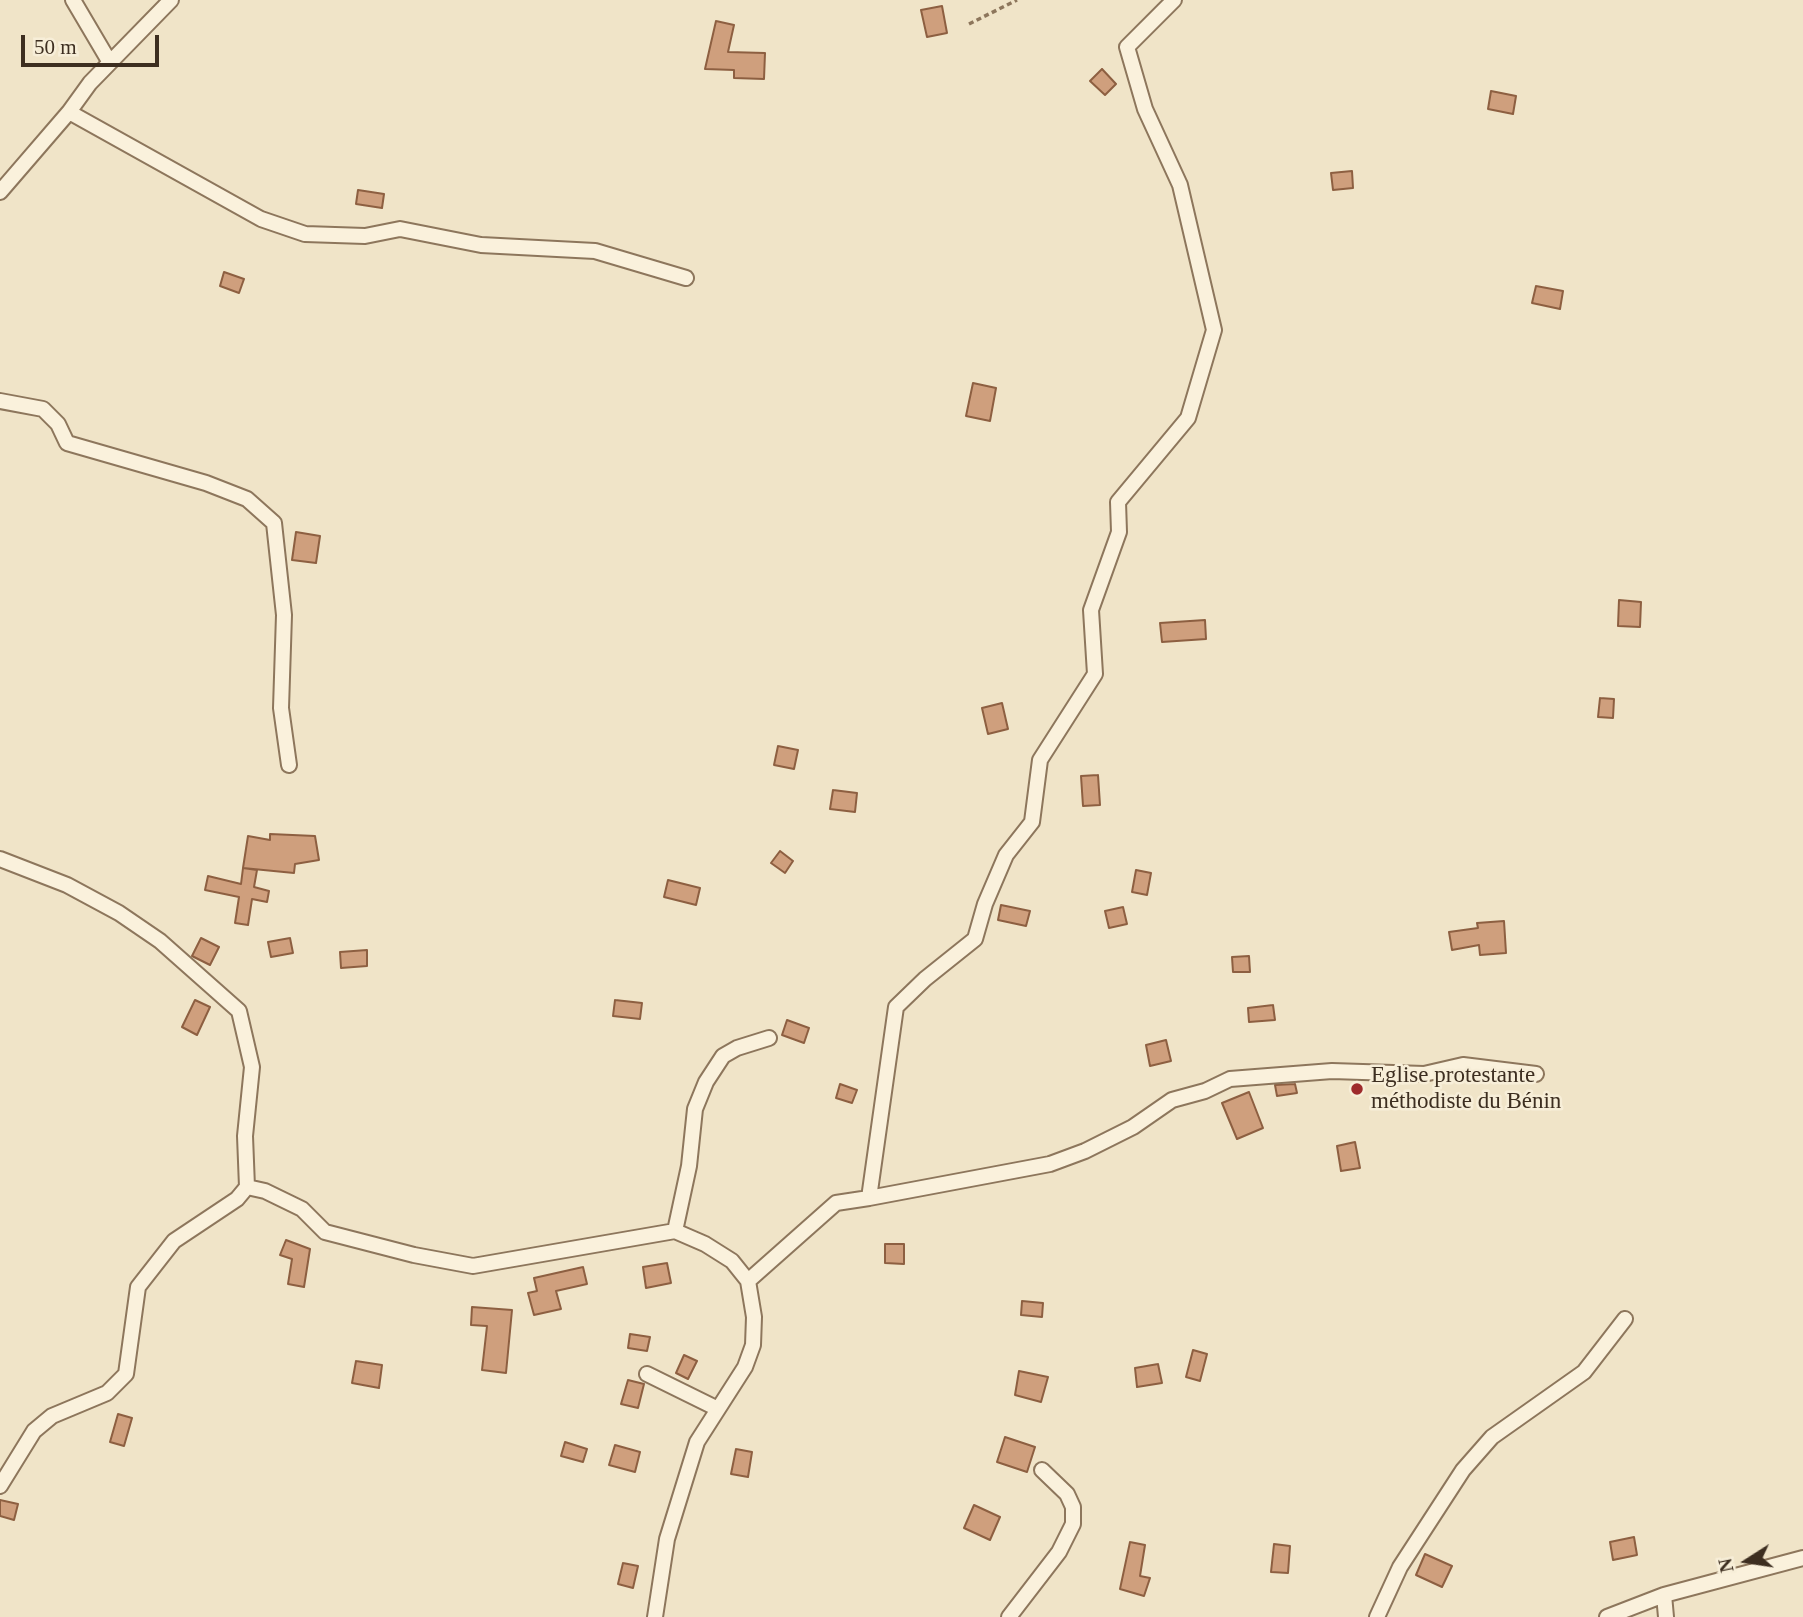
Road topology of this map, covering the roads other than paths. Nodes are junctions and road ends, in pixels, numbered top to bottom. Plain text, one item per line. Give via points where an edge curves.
1 (73, 0) edge
2 (171, 0) edge
3 (1174, 0) edge
4 (110, 61) junction
5 (69, 112) junction
6 (0, 192) edge
7 (686, 278) dead end
8 (0, 401) edge
9 (289, 765) dead end
10 (0, 859) edge
11 (768, 1038) dead end
12 (1536, 1074) dead end
13 (247, 1187) junction
14 (869, 1198) junction
15 (675, 1231) junction
16 (748, 1281) junction
17 (1625, 1319) dead end
18 (647, 1374) dead end
19 (716, 1408) junction
20 (1042, 1470) dead end
21 (0, 1486) edge
22 (1803, 1558) edge
23 (1664, 1595) junction
24 (654, 1617) edge
25 (1009, 1617) edge
26 (1377, 1617) edge
27 (1607, 1617) edge
28 (1666, 1617) edge

1 - 4 street
2 - 4 street
3 - 14 street via 1127,47 1145,109 1180,185 1214,330 1188,418 1118,502 1119,532 1091,610 1095,674 1040,760 1032,822 1006,855 975,939 896,1007
4 - 5 street
5 - 6 street
5 - 7 street via 261,219 305,234 365,236 400,229 481,245 594,251
8 - 9 street via 43,409 58,424 67,443 247,499 274,523 284,615 281,708
10 - 13 street via 67,885 120,913 160,941 239,1011 252,1067 244,1136
11 - 15 street via 723,1056 706,1082 695,1109
12 - 14 street via 1463,1065 1424,1074 1332,1071 1230,1079 1172,1100 1133,1127 1050,1164
13 - 15 street via 302,1209 325,1232 473,1266
13 - 21 street via 237,1199 174,1241 138,1287 126,1374 107,1393 52,1416 34,1431
14 - 16 street via 836,1203
15 - 16 street via 732,1262
16 - 19 street via 753,1345 745,1367
17 - 26 street via 1584,1372 1492,1437 1463,1469 1401,1567
18 - 19 street
19 - 24 street via 697,1442 667,1539
20 - 25 street via 1067,1494 1073,1524 1059,1552
22 - 23 street
23 - 27 street
23 - 28 street

